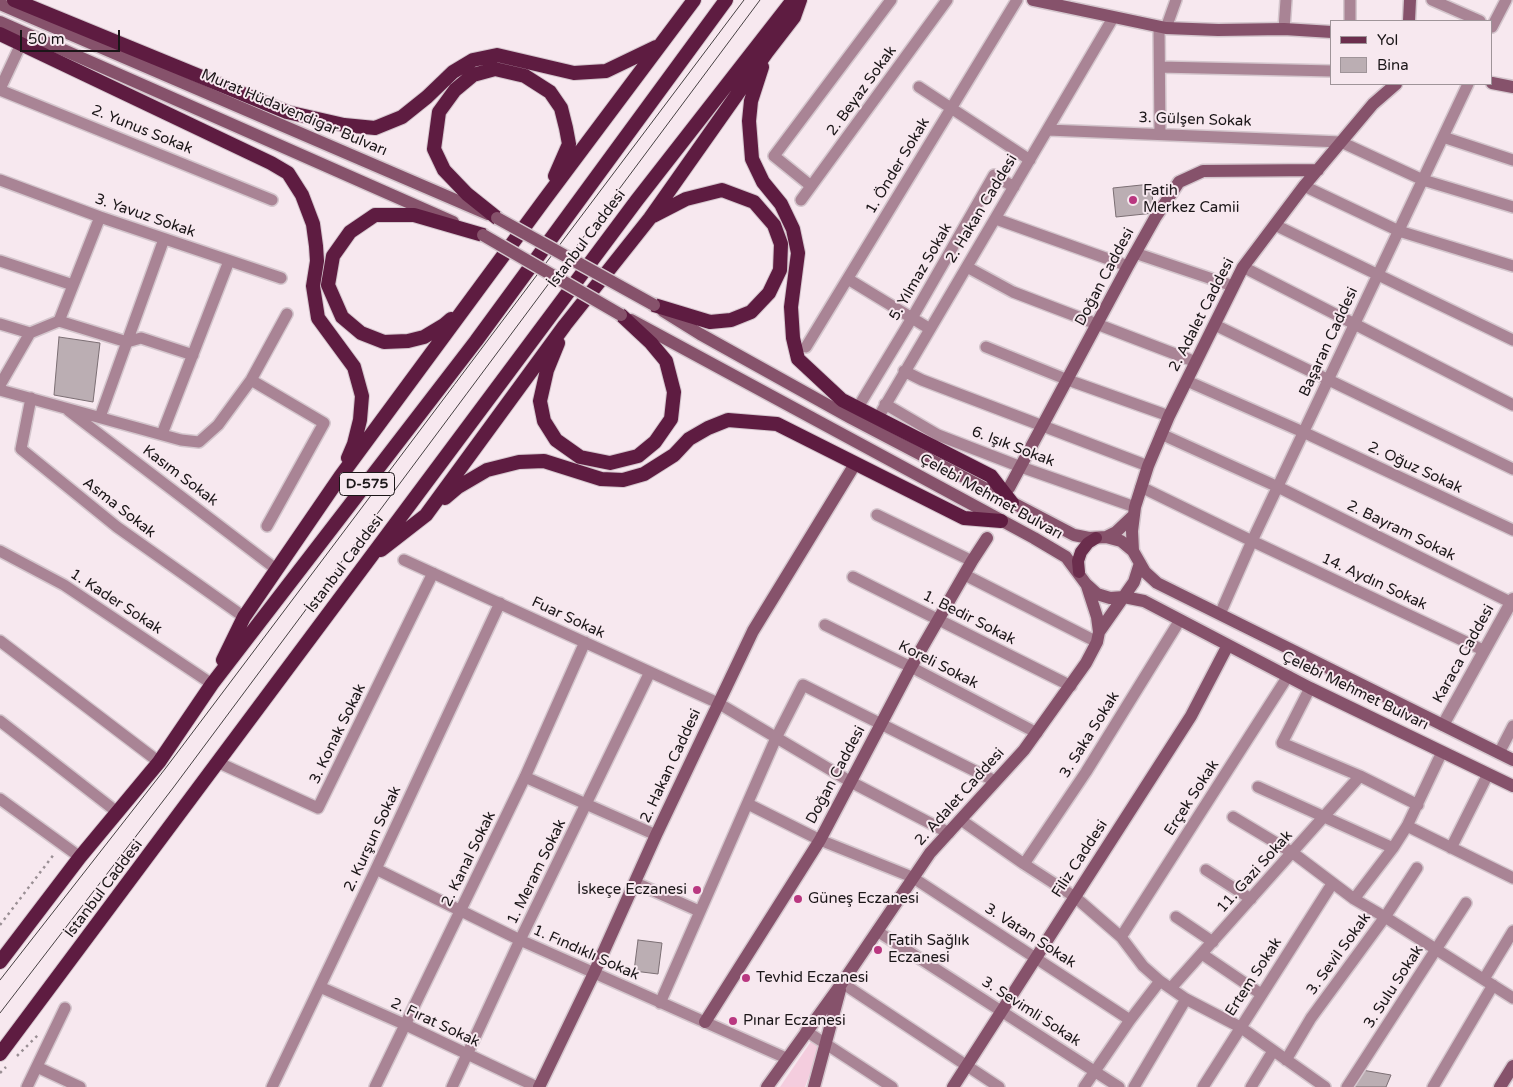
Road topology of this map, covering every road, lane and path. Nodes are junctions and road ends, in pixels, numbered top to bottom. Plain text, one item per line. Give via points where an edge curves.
1 (14, 0) edge
2 (694, 0) edge
3 (726, 0) edge
4 (793, 0) edge
5 (800, 0) edge
6 (891, 0) edge
7 (947, 0) edge
8 (1017, 0) edge
9 (1033, 0) edge
10 (1176, 0) edge
11 (1286, 0) edge
12 (1350, 0) edge
13 (1410, 0) edge
14 (1432, 0) edge
15 (1506, 0) edge
16 (0, 4) edge
17 (1113, 18) junction
18 (1350, 20) edge
19 (1409, 20) edge
20 (1478, 20) edge
21 (0, 22) edge
22 (1493, 25) edge
23 (1162, 27) junction
24 (1284, 29) junction
25 (1330, 32) edge
26 (0, 34) edge
27 (21, 44) junction
28 (659, 46) junction
29 (767, 52) junction
30 (1160, 67) junction
31 (1330, 71) edge
32 (1493, 83) edge
33 (1395, 85) edge
34 (1468, 85) edge
35 (1513, 87) edge
36 (919, 88) dead end
37 (0, 89) edge
38 (950, 108) junction
39 (1048, 130) junction
40 (1160, 134) junction
41 (1443, 137) junction
42 (1341, 142) junction
43 (1030, 160) junction
44 (1513, 160) edge
45 (1318, 170) junction
46 (0, 180) edge
47 (1423, 180) junction
48 (811, 186) junction
49 (1304, 186) junction
50 (1014, 187) junction
51 (545, 199) junction
52 (272, 200) dead end
53 (801, 200) dead end
54 (1513, 207) edge
55 (100, 218) junction
56 (497, 218) junction
57 (650, 218) junction
58 (996, 219) junction
59 (1276, 225) junction
60 (1399, 231) junction
61 (483, 235) junction
62 (164, 239) junction
63 (1135, 253) junction
64 (571, 259) joint
65 (0, 261) edge
66 (229, 261) junction
67 (1128, 266) junction
68 (1513, 266) edge
69 (967, 267) junction
70 (1243, 267) junction
71 (1377, 276) junction
72 (281, 278) dead end
73 (848, 279) junction
74 (73, 286) junction
75 (1233, 286) junction
76 (466, 305) junction
77 (654, 305) junction
78 (287, 314) dead end
79 (621, 315) junction
80 (912, 318) junction
81 (59, 321) junction
82 (0, 324) edge
83 (1098, 324) junction
84 (1354, 324) junction
85 (564, 325) junction
86 (1215, 325) junction
87 (930, 328) junction
88 (30, 333) junction
89 (1513, 340) edge
90 (127, 342) junction
91 (806, 347) dead end
92 (986, 347) dead end
93 (193, 355) junction
94 (1196, 362) junction
95 (904, 371) junction
96 (1328, 379) junction
97 (251, 380) junction
98 (1068, 380) junction
99 (1187, 381) junction
100 (0, 385) edge
101 (0, 390) edge
102 (31, 398) junction
103 (860, 404) dead end
104 (886, 404) junction
105 (1513, 405) edge
106 (65, 408) junction
107 (879, 416) dead end
108 (1170, 416) junction
109 (100, 417) junction
110 (1042, 426) junction
111 (1303, 432) junction
112 (162, 434) junction
113 (1161, 434) junction
114 (1512, 465) edge
115 (1148, 466) junction
116 (1021, 467) junction
117 (852, 469) dead end
118 (340, 477) junction
119 (1141, 487) junction
120 (1278, 487) junction
121 (1009, 488) dead end
122 (1012, 503) junction
123 (1135, 511) junction
124 (426, 515) junction
125 (876, 515) dead end
126 (1001, 521) junction
127 (268, 526) dead end
128 (1513, 530) edge
129 (987, 538) dead end
130 (1101, 538) junction
131 (1252, 541) junction
132 (0, 551) edge
133 (1133, 551) junction
134 (404, 560) dead end
135 (972, 562) junction
136 (366, 563) junction
137 (1140, 563) junction
138 (276, 569) junction
139 (1078, 572) junction
140 (434, 573) junction
141 (965, 575) junction
142 (853, 577) dead end
143 (1086, 584) junction
144 (1124, 598) junction
145 (1512, 600) edge
146 (500, 603) junction
147 (1220, 614) junction
148 (244, 617) junction
149 (939, 620) junction
150 (1180, 620) junction
151 (824, 626) dead end
152 (1098, 637) junction
153 (0, 641) edge
154 (584, 642) junction
155 (1228, 645) junction
156 (1483, 650) junction
157 (911, 667) junction
158 (650, 672) junction
159 (1288, 676) junction
160 (212, 684) junction
161 (1071, 686) junction
162 (1310, 688) junction
163 (718, 703) junction
164 (0, 720) edge
165 (881, 725) junction
166 (1443, 725) junction
167 (1513, 726) edge
168 (1037, 733) junction
169 (776, 738) junction
170 (1442, 752) junction
171 (1499, 753) junction
172 (1513, 760) edge
173 (159, 762) junction
174 (217, 762) junction
175 (1488, 774) junction
176 (1360, 776) junction
177 (525, 777) junction
178 (851, 782) junction
179 (995, 782) junction
180 (1513, 786) edge
181 (1258, 787) dead end
182 (0, 799) edge
183 (748, 804) junction
184 (1418, 805) junction
185 (586, 806) junction
186 (118, 812) junction
187 (1233, 817) dead end
188 (1325, 817) junction
189 (961, 820) junction
190 (1407, 826) junction
191 (949, 832) junction
192 (656, 835) junction
193 (820, 840) junction
194 (62, 844) junction
195 (1393, 848) junction
196 (1451, 848) junction
197 (1293, 853) junction
198 (80, 857) junction
199 (1024, 864) junction
200 (1417, 868) dead end
201 (376, 869) junction
202 (1206, 870) dead end
203 (912, 877) junction
204 (1513, 878) edge
205 (636, 883) junction
206 (1332, 884) junction
207 (1075, 897) junction
208 (1251, 899) junction
209 (1354, 899) junction
210 (1466, 903) dead end
211 (460, 911) junction
212 (699, 911) junction
213 (1176, 917) dead end
214 (1385, 917) junction
215 (0, 926) edge
216 (1513, 930) edge
217 (877, 931) junction
218 (1121, 937) junction
219 (520, 940) junction
220 (1213, 942) junction
221 (1437, 949) junction
222 (1202, 954) junction
223 (1036, 958) junction
224 (0, 962) edge
225 (594, 974) junction
226 (1160, 981) junction
227 (842, 982) junction
228 (1488, 982) junction
229 (320, 987) junction
230 (1171, 988) junction
231 (1261, 994) junction
232 (1186, 998) junction
233 (1513, 998) edge
234 (660, 1003) junction
235 (64, 1008) dead end
236 (1002, 1011) junction
237 (1130, 1020) junction
238 (705, 1022) junction
239 (406, 1025) junction
240 (1240, 1027) junction
241 (806, 1031) junction
242 (39, 1034) dead end
243 (826, 1044) junction
244 (1273, 1051) junction
245 (468, 1055) junction
246 (786, 1058) junction
247 (6, 1060) edge
248 (1286, 1060) junction
249 (967, 1065) junction
250 (1513, 1066) edge
251 (37, 1067) junction
252 (1094, 1070) junction
253 (0, 1073) edge
254 (1309, 1082) edge
255 (27, 1087) edge
256 (80, 1087) edge
257 (272, 1087) edge
258 (376, 1087) edge
259 (452, 1087) edge
260 (538, 1087) edge
261 (767, 1087) edge
262 (814, 1087) edge
263 (892, 1087) edge
264 (952, 1087) edge
265 (999, 1087) edge
266 (1084, 1087) edge
267 (1119, 1087) edge
268 (1134, 1087) edge
269 (1203, 1087) edge
270 (1251, 1087) edge
271 (1325, 1087) edge
272 (1347, 1087) edge
273 (1433, 1087) edge
274 (1500, 1087) edge

1 - 28 highway via 287,112 344,125 375,128 402,117 453,72 473,60 497,55 574,73 606,71
2 - 28 highway
3 - 160 highway, İstanbul Caddesi / D-575 via 470,349
4 - 136 highway, İstanbul Caddesi via 637,200
5 - 29 highway via 794,17
6 - 48 street via 774,156
7 - 48 street, 2. Beyaz Sokak
8 - 38 street, 1. Önder Sokak
9 - 17 main road
10 - 23 street
11 - 24 street
12 - 18 street
13 - 19 main road
14 - 20 street
15 - 22 street
16 - 56 main road, Murat Hüdavendigar Bulvarı
17 - 23 main road
17 - 39 street, 2. Hakan Caddesi
21 - 61 main road
23 - 24 main road
23 - 30 street
24 - 25 main road
26 - 27 highway
27 - 37 street
27 - 118 highway via 288,173 302,195 313,224 317,261 313,286 318,318 354,367 362,396 354,444
28 - 51 highway
29 - 57 highway
29 - 122 highway via 751,101 752,159 793,229 798,253 791,307 798,359 842,400 991,476
30 - 31 street
30 - 40 street
32 - 35 main road
33 - 42 main road, 2. Adalet Caddesi via 1373,104
34 - 41 street, Başaran Caddesi
36 - 38 street
37 - 52 street, 2. Yunus Sokak
38 - 43 street
38 - 73 street, 1. Önder Sokak
39 - 40 street, 3. Gülşen Sokak
39 - 43 street, 2. Hakan Caddesi
40 - 42 street, 3. Gülşen Sokak
41 - 44 street
41 - 47 street, Başaran Caddesi
42 - 45 main road, 2. Adalet Caddesi
42 - 47 street
43 - 50 street, 2. Hakan Caddesi
45 - 49 main road, 2. Adalet Caddesi
45 - 63 main road, Doğan Caddesi via 1203,171 1179,182
46 - 55 street, 3. Yavuz Sokak
47 - 54 street
47 - 60 street, Başaran Caddesi
48 - 53 street, 2. Beyaz Sokak
49 - 59 main road, 2. Adalet Caddesi
49 - 60 street
50 - 58 street, 2. Hakan Caddesi
50 - 80 street, 5. Yılmaz Sokak via 994,175
51 - 56 highway via 569,144 561,108 550,92 525,76 495,69 473,74 455,90 439,112 434,149 444,170
51 - 76 highway
55 - 62 street, 3. Yavuz Sokak
55 - 74 street
56 - 64 main road, Murat Hüdavendigar Bulvarı, bridge
57 - 77 highway via 686,199 722,190 754,202 774,226 781,244 780,270 769,293 751,312 731,320 710,322
57 - 85 highway
58 - 67 street
58 - 69 street, 2. Hakan Caddesi
59 - 70 main road, 2. Adalet Caddesi
59 - 71 street
60 - 68 street
60 - 71 street, Başaran Caddesi
61 - 76 highway via 414,214 375,215 350,232 333,256 328,285 342,317 361,333 384,342 424,337 444,325
61 - 79 main road, Çelebi Mehmet Bulvarı, bridge
62 - 66 street, 3. Yavuz Sokak
62 - 90 street
63 - 67 main road, Doğan Caddesi
63 - 75 street
64 - 77 main road, Çelebi Mehmet Bulvarı, bridge
65 - 74 street
66 - 72 street, 3. Yavuz Sokak
66 - 93 street
67 - 83 main road, Doğan Caddesi
69 - 83 street via 1013,292
69 - 87 street, 2. Hakan Caddesi
70 - 75 main road, 2. Adalet Caddesi
70 - 84 street
71 - 84 street, Başaran Caddesi
71 - 89 street
73 - 80 street
73 - 91 street, 1. Önder Sokak
74 - 81 street
75 - 86 main road, 2. Adalet Caddesi
76 - 118 highway
77 - 122 main road, Çelebi Mehmet Bulvarı via 700,334
78 - 97 street
79 - 85 highway via 666,361 674,392 671,419 655,442 638,456 610,463 580,457 556,440 544,421 540,401 547,370
79 - 126 main road, Çelebi Mehmet Bulvarı
80 - 87 street
80 - 103 street, 5. Yılmaz Sokak
81 - 88 street
81 - 90 street
82 - 88 street
83 - 94 street
83 - 98 main road, Doğan Caddesi
84 - 96 street, Başaran Caddesi
84 - 105 street
85 - 124 highway
86 - 94 main road, 2. Adalet Caddesi
86 - 96 street
87 - 95 street, 2. Hakan Caddesi
88 - 100 street
90 - 93 street via 141,338
90 - 109 street
92 - 98 street
93 - 112 street
94 - 99 main road, 2. Adalet Caddesi
95 - 104 street, 2. Hakan Caddesi
95 - 110 street
96 - 111 street, Başaran Caddesi
96 - 114 street
97 - 112 street via 218,425 199,442
97 - 127 street via 324,423
98 - 108 street
98 - 110 main road, Doğan Caddesi
99 - 108 main road, 2. Adalet Caddesi
99 - 111 street, 2. Oğuz Sokak
101 - 102 street
102 - 106 street
102 - 148 street, Asma Sokak via 21,449 117,527
104 - 107 street, 2. Hakan Caddesi
104 - 116 street, 6. Işık Sokak via 938,434
106 - 109 street
106 - 138 street, Kasım Sokak
108 - 113 main road, 2. Adalet Caddesi
109 - 112 street
110 - 115 street
110 - 116 main road, Doğan Caddesi
111 - 120 street, Başaran Caddesi
111 - 128 street, 2. Oğuz Sokak
113 - 115 main road, 2. Adalet Caddesi
113 - 120 street, 2. Bayram Sokak
115 - 119 main road, 2. Adalet Caddesi
116 - 121 main road, Doğan Caddesi
116 - 123 street, 6. Işık Sokak
117 - 163 main road, 2. Hakan Caddesi via 753,631
118 - 138 highway
119 - 123 main road, 2. Adalet Caddesi
119 - 131 street, 14. Aydın Sokak
120 - 131 street, Başaran Caddesi
120 - 145 street, 2. Bayram Sokak
122 - 130 main road, Çelebi Mehmet Bulvarı via 1074,535
123 - 130 main road via 1116,532
123 - 133 main road, 2. Adalet Caddesi
124 - 126 highway via 458,487 487,470 518,462 544,461 601,479 623,480 644,474 674,455 689,439 728,420 776,424 964,518
124 - 136 highway
125 - 135 street
126 - 139 main road, Çelebi Mehmet Bulvarı via 1066,557
129 - 135 main road, Doğan Caddesi
130 - 133 main road, Çelebi Mehmet Bulvarı via 1120,541
130 - 139 main road via 1088,543 1081,552
131 - 147 street, Başaran Caddesi
131 - 156 street, 14. Aydın Sokak
132 - 160 street, 1. Kader Sokak via 64,585
133 - 137 main road, Çelebi Mehmet Bulvarı
134 - 140 street, Fuar Sokak
135 - 141 main road, Doğan Caddesi
136 - 174 highway, İstanbul Caddesi
137 - 144 main road
137 - 147 main road, Çelebi Mehmet Bulvarı via 1157,584
138 - 148 highway
139 - 143 main road, Çelebi Mehmet Bulvarı
140 - 146 street, Fuar Sokak
140 - 174 street, 3. Konak Sokak via 318,808
141 - 149 main road, Doğan Caddesi
141 - 152 street
142 - 149 street, 1. Bedir Sokak
143 - 144 main road, Çelebi Mehmet Bulvarı via 1097,594
143 - 152 main road via 1097,617
144 - 150 main road, Çelebi Mehmet Bulvarı via 1144,601
144 - 152 main road, 2. Adalet Caddesi
145 - 156 street, Karaca Caddesi
146 - 154 street, Fuar Sokak
146 - 201 street, 2. Kurşun Sokak
147 - 166 main road, Çelebi Mehmet Bulvarı
148 - 160 highway
149 - 157 main road, Doğan Caddesi
149 - 161 street, 1. Bedir Sokak
150 - 155 main road, Çelebi Mehmet Bulvarı
150 - 199 street, 3. Saka Sokak via 1086,772
151 - 157 street, Koreli Sokak
152 - 161 main road, 2. Adalet Caddesi
153 - 173 street
154 - 158 street, Fuar Sokak
154 - 177 street, 2. Kanal Sokak
155 - 159 main road, Çelebi Mehmet Bulvarı
155 - 207 main road, Filiz Caddesi via 1191,716
156 - 166 street, Karaca Caddesi
157 - 165 main road, Doğan Caddesi
157 - 168 street, Koreli Sokak
158 - 163 street, Fuar Sokak
158 - 185 street, 1. Meram Sokak
159 - 162 main road, Çelebi Mehmet Bulvarı
159 - 218 street, Erçek Sokak
160 - 173 highway, İstanbul Caddesi / D-575
161 - 168 main road, 2. Adalet Caddesi
162 - 170 main road, Çelebi Mehmet Bulvarı
162 - 176 street via 1282,742
163 - 169 street, Fuar Sokak
163 - 192 main road, 2. Hakan Caddesi
164 - 186 street
165 - 169 street via 803,685
165 - 178 main road, Doğan Caddesi
165 - 179 street
166 - 171 main road, Çelebi Mehmet Bulvarı
167 - 171 street
168 - 179 main road, 2. Adalet Caddesi
169 - 178 street, Fuar Sokak
169 - 183 street
170 - 175 main road, Çelebi Mehmet Bulvarı
170 - 184 street
171 - 172 main road, Çelebi Mehmet Bulvarı
173 - 186 highway, İstanbul Caddesi / D-575
174 - 247 highway, İstanbul Caddesi
175 - 180 main road, Çelebi Mehmet Bulvarı
175 - 196 street
176 - 184 street
176 - 188 street, 11. Gazi Sokak
177 - 185 street
177 - 211 street, 2. Kanal Sokak
178 - 191 street, Fuar Sokak
178 - 193 main road, Doğan Caddesi
179 - 189 main road, 2. Adalet Caddesi
181 - 188 street
182 - 194 street
183 - 193 street, 3. Vatan Sokak
183 - 212 street
184 - 190 street
185 - 192 street
185 - 219 street, 1. Meram Sokak
186 - 198 highway, İstanbul Caddesi / D-575
187 - 197 street
188 - 195 street
188 - 197 street, 11. Gazi Sokak
189 - 191 main road, 2. Adalet Caddesi
189 - 199 street
190 - 195 street
190 - 196 street
191 - 203 main road, 2. Adalet Caddesi
192 - 205 main road, 2. Hakan Caddesi
193 - 203 street, 3. Vatan Sokak
193 - 238 main road, Doğan Caddesi
194 - 198 street
194 - 215 path
195 - 209 street
196 - 204 street
197 - 206 street
197 - 208 street, 11. Gazi Sokak
198 - 224 highway, İstanbul Caddesi / D-575
199 - 207 street
200 - 214 street, 3. Sevil Sokak
201 - 211 street, 1. Fındıklı Sokak
201 - 229 street, 2. Kurşun Sokak
202 - 208 street
203 - 217 main road, 2. Adalet Caddesi
203 - 223 street, 3. Vatan Sokak
205 - 212 street
205 - 225 main road, 2. Hakan Caddesi
206 - 209 street
206 - 231 street, Ertem Sokak
207 - 218 street
207 - 223 main road, Filiz Caddesi
208 - 220 street, 11. Gazi Sokak
209 - 214 street
210 - 221 street, 3. Sulu Sokak
211 - 219 street, 1. Fındıklı Sokak
211 - 239 street, 2. Kanal Sokak
212 - 234 street
213 - 220 street
214 - 221 street
214 - 248 street, 3. Sevil Sokak via 1310,1018
216 - 228 street
217 - 227 main road, 2. Adalet Caddesi
217 - 236 street, 3. Sevimli Sokak
218 - 226 street via 1143,966
219 - 225 street, 1. Fındıklı Sokak
219 - 245 street, 1. Meram Sokak
220 - 222 street, 11. Gazi Sokak
221 - 228 street
221 - 272 street, 3. Sulu Sokak
222 - 230 street, 11. Gazi Sokak
222 - 231 street
223 - 236 main road, Filiz Caddesi
223 - 237 street, 3. Vatan Sokak
225 - 234 street, 1. Fındıklı Sokak
225 - 260 main road, 2. Hakan Caddesi
226 - 230 street
226 - 237 street
227 - 241 main road, 2. Adalet Caddesi
227 - 243 main road, 2. Adalet Caddesi
227 - 249 street
228 - 233 street
228 - 273 street
229 - 239 street, 2. Fırat Sokak
229 - 257 street, 2. Kurşun Sokak
230 - 232 street
231 - 240 street, Ertem Sokak
232 - 240 street
232 - 268 street
234 - 238 street, 1. Fındıklı Sokak
235 - 251 street
236 - 249 main road, Filiz Caddesi
236 - 252 street, 3. Sevimli Sokak
237 - 252 street
238 - 246 street, 1. Fındıklı Sokak
239 - 245 street, 2. Fırat Sokak
239 - 258 street, 2. Kanal Sokak
240 - 244 street
240 - 269 street, Ertem Sokak
241 - 243 street
241 - 246 main road, 2. Adalet Caddesi
242 - 247 path
243 - 262 main road, 2. Adalet Caddesi
243 - 263 street
244 - 248 street
244 - 270 street
245 - 259 street, 1. Meram Sokak
245 - 260 street, 2. Fırat Sokak
246 - 261 main road, 2. Adalet Caddesi
247 - 253 path
248 - 254 street
249 - 264 main road, Filiz Caddesi
249 - 265 street
250 - 274 main road
251 - 255 street
251 - 256 street
252 - 266 street
252 - 267 street, 3. Sevimli Sokak
254 - 271 street

